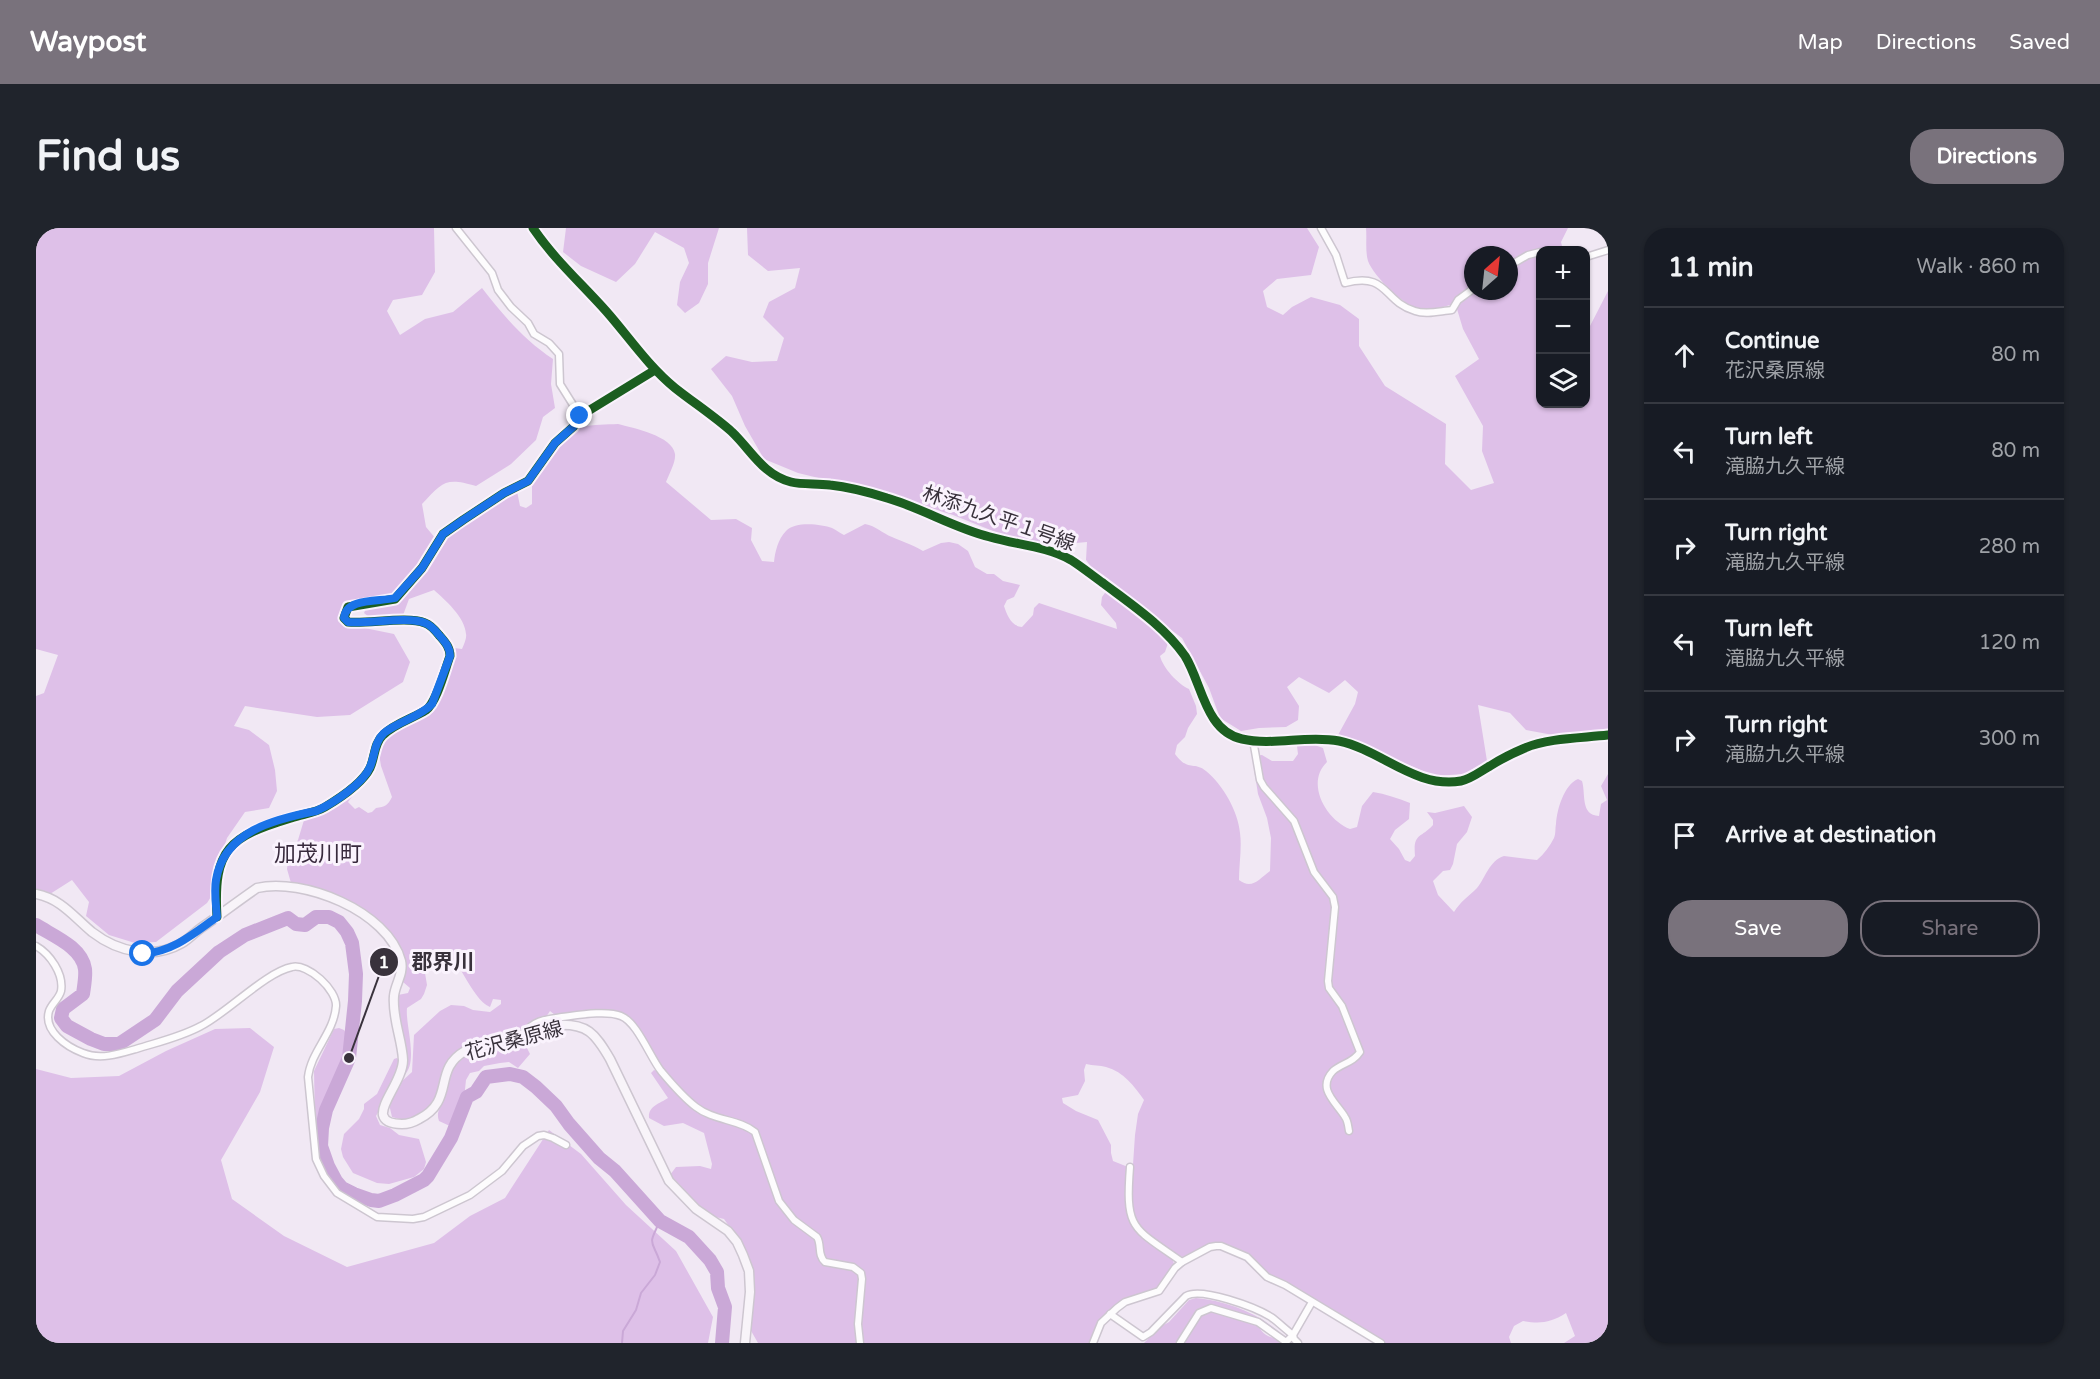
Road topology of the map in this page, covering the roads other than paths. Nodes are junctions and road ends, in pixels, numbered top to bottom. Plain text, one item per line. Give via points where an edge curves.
1 (456, 228) edge
2 (533, 228) edge
3 (1321, 228) edge
4 (1608, 250) edge
5 (1536, 253) edge
6 (1590, 256) edge
7 (1518, 261) edge
8 (1464, 295) edge
9 (655, 370) junction
10 (580, 416) junction
11 (1608, 735) edge
12 (1253, 740) junction
13 (36, 894) edge
14 (217, 917) junction
15 (36, 946) edge
16 (526, 1032) junction
17 (1349, 1131) dead end
18 (566, 1145) dead end
19 (1130, 1167) dead end
20 (1182, 1262) junction
21 (1312, 1302) junction
22 (1110, 1314) junction
23 (1293, 1335) junction
24 (745, 1343) edge
25 (860, 1343) edge
26 (1093, 1343) edge
27 (1180, 1343) edge
28 (1298, 1343) edge
29 (1380, 1343) edge

1 - 10 street via 492,273 498,290 511,307 534,334 559,354 560,384
2 - 9 street, 林添九久平１号線 via 558,262 607,312
3 - 8 street via 1345,283 1374,281 1395,300 1424,313 1452,310
4 - 6 street
5 - 7 street
9 - 10 street
9 - 12 street, 林添九久平１号線 via 734,434 777,476 791,482 845,487 890,498 973,532 1053,552 1072,561 1168,635 1194,671 1212,716 1234,737
10 - 14 street via 528,481 443,534 422,568 395,598 348,607 345,611 348,622 413,620 433,628 448,645 450,656 432,704 383,735 363,778 325,807 239,838 216,879
11 - 12 street, 林添九久平１号線 via 1527,747 1465,780 1449,782 1420,777 1335,740
12 - 17 street via 1260,780 1294,821 1314,872 1333,897 1329,988 1342,1006 1360,1052 1332,1072 1327,1091 1344,1115
13 - 14 main road, 花沢桑原線 via 63,904 110,942 143,954 182,943
14 - 16 main road, 花沢桑原線 via 256,888 284,885 344,903 382,930 394,946 402,970 394,995 402,1060 400,1076 383,1114 391,1123 413,1123 434,1110 448,1067 456,1056
15 - 18 street via 49,955 58,973 61,990 49,1011 51,1029 67,1044 95,1056 119,1054 173,1038 202,1026 283,971 293,967 309,971 330,989 336,1005 308,1077 316,1159 327,1183 337,1193 377,1217 413,1220 470,1195 538,1136
16 - 24 main road, 花沢桑原線 via 570,1024 596,1036 669,1181 696,1209 728,1232 740,1248 750,1282
16 - 25 street via 546,1019 619,1014 632,1023 662,1072 695,1107 755,1132 778,1201 794,1220 817,1237 822,1259 861,1273
19 - 20 street via 1131,1219 1138,1230
20 - 21 street via 1210,1247 1221,1246 1247,1257 1267,1277
20 - 22 street via 1159,1291 1125,1302
21 - 23 street
21 - 29 street
22 - 23 street via 1143,1337 1186,1296 1202,1293 1264,1313
22 - 26 street via 1101,1323
23 - 27 street via 1283,1342 1258,1322 1207,1308 1199,1313
23 - 28 street

